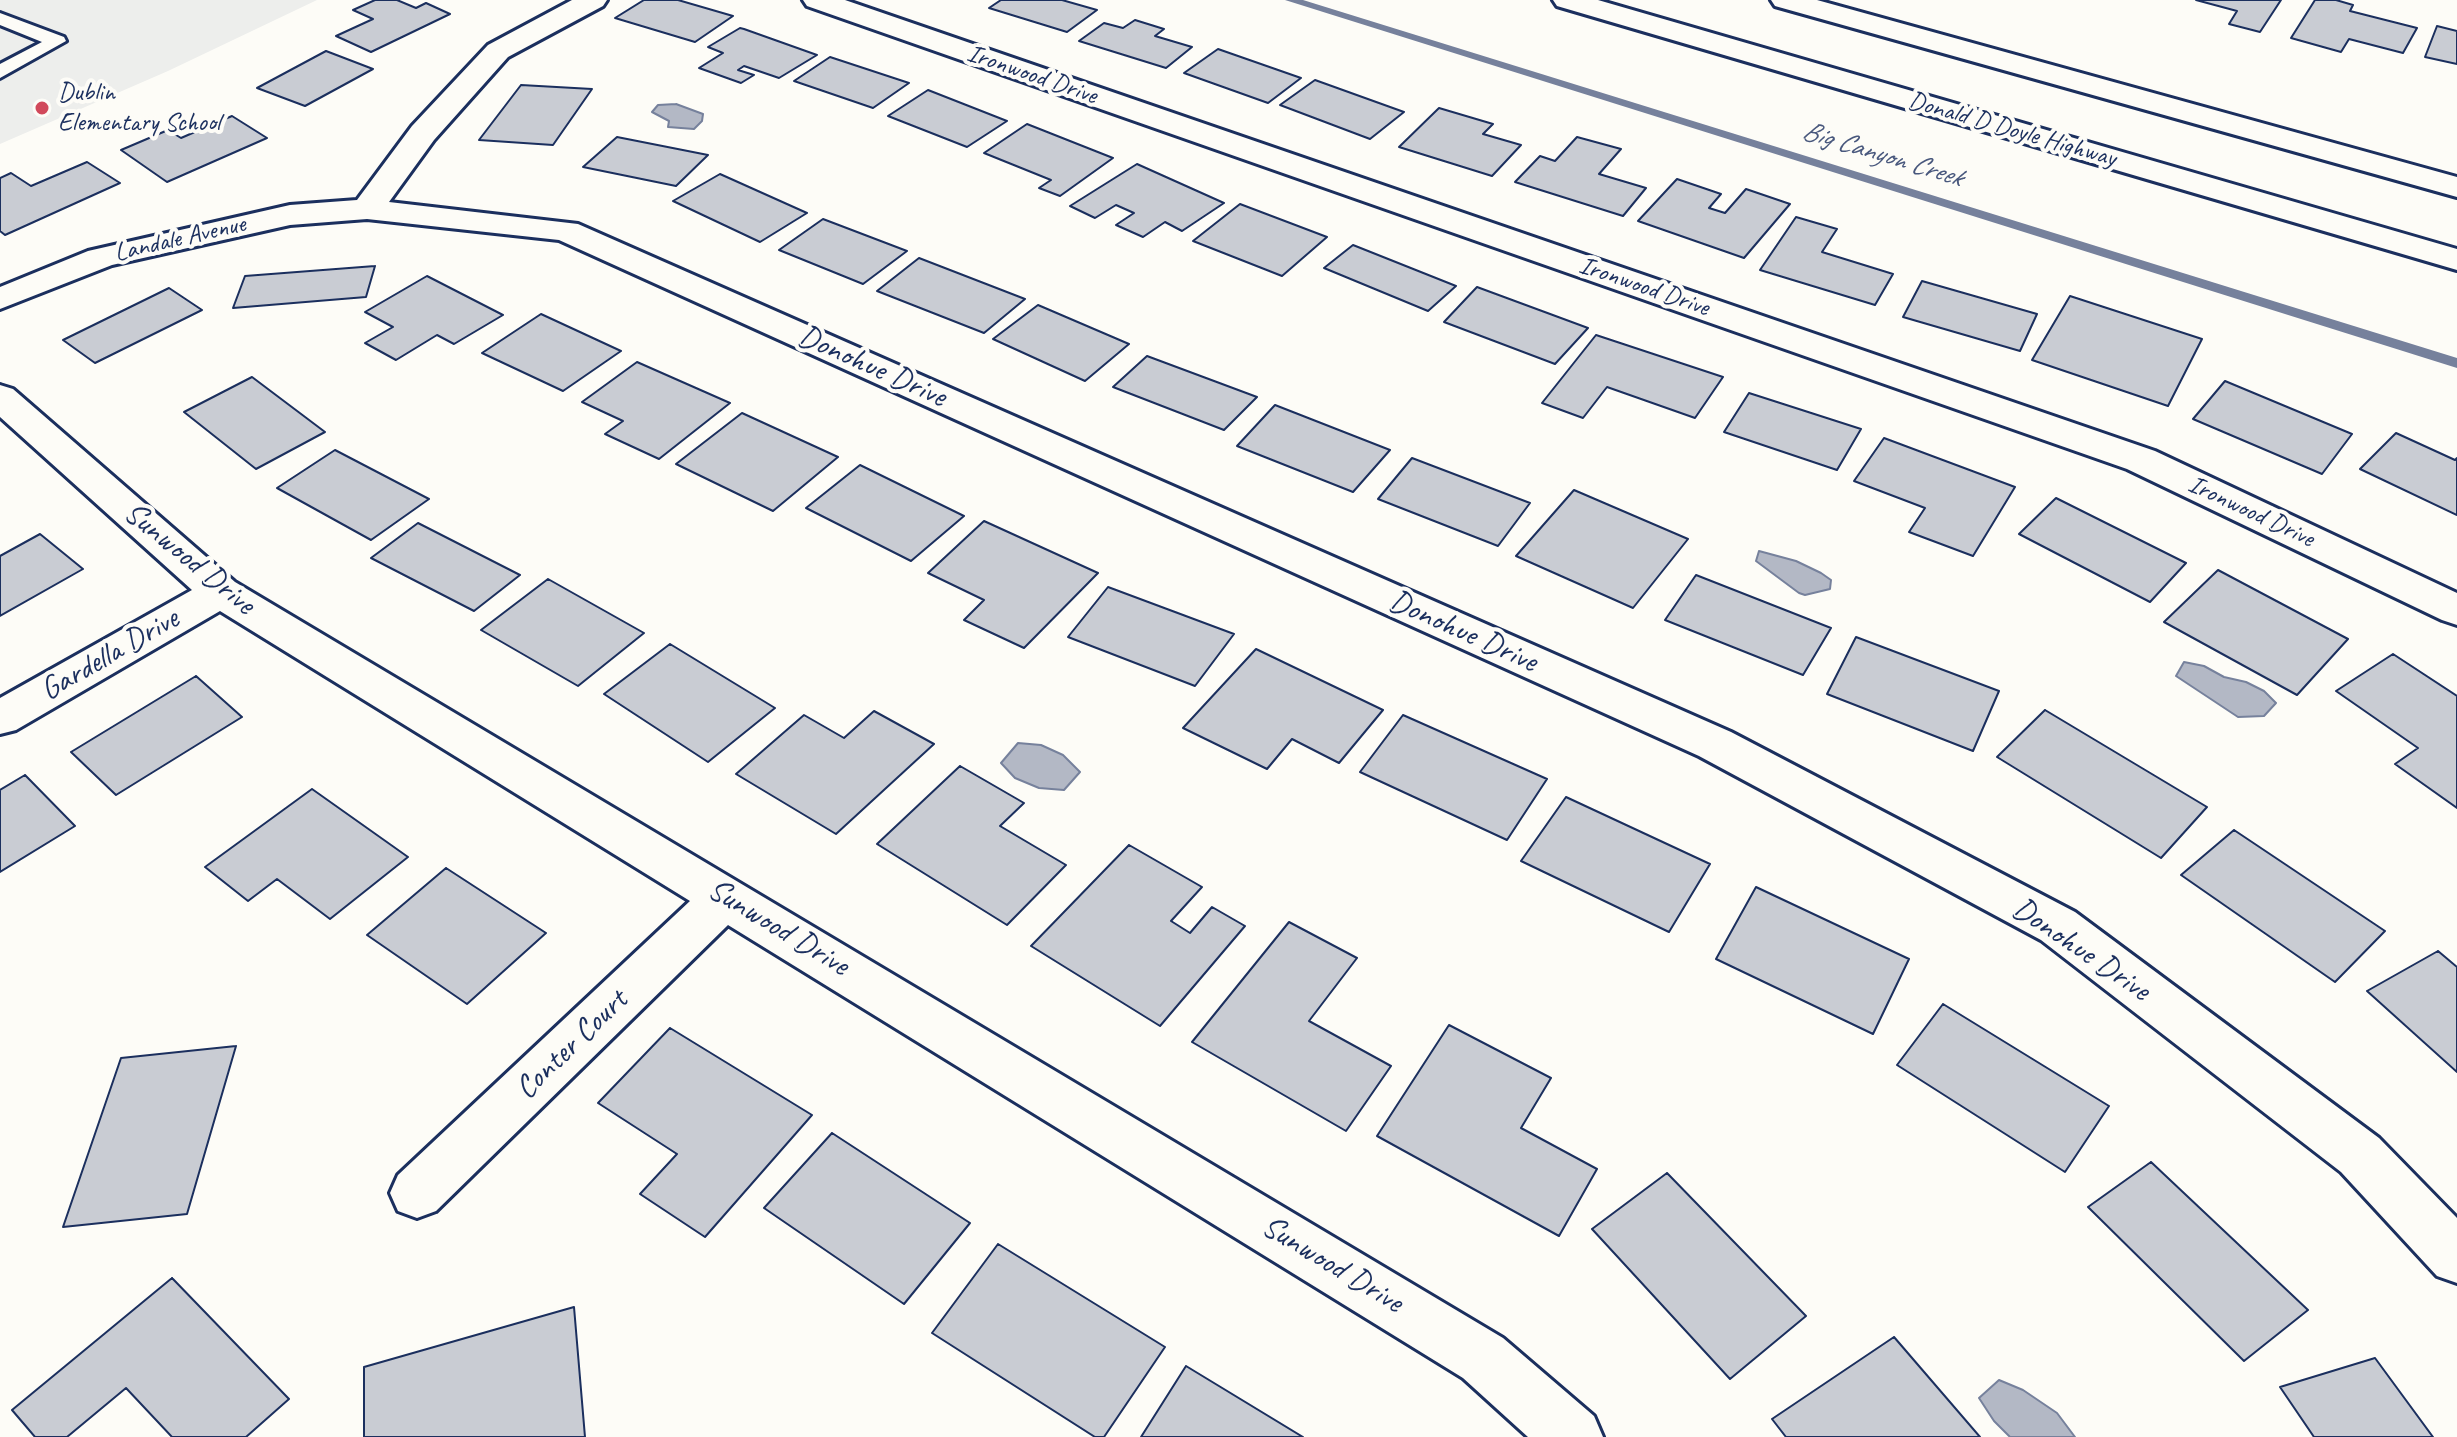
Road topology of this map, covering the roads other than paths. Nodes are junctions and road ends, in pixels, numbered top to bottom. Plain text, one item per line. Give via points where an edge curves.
1 (593, 0) edge
2 (817, 0) edge
3 (1567, 0) edge
4 (1785, 0) edge
5 (0, 18) edge
6 (0, 72) edge
7 (2457, 187) edge
8 (367, 209) junction
9 (2457, 260) edge
10 (0, 299) edge
11 (0, 397) edge
12 (220, 592) junction
13 (2457, 610) edge
14 (0, 718) edge
15 (726, 897) junction
16 (417, 1193) dead end
17 (2457, 1257) edge
18 (1573, 1437) edge

1 - 8 main road via 498,51 423,133
2 - 13 main road, Ironwood Drive via 2141,460
3 - 9 main road, Donald D Doyle Highway
4 - 7 main road, Donald D Doyle Highway
5 - 6 lane via 57,41
8 - 10 main road, Landale Avenue via 290,215 187,236 100,258
8 - 17 main road, Donohue Drive via 566,231 1715,744 2058,926 2360,1155
11 - 12 main road, Sunwood Drive
12 - 14 main road, Gardella Drive
12 - 15 main road, Sunwood Drive
15 - 16 main road, Conter Court
15 - 18 main road, Sunwood Drive via 1483,1358

